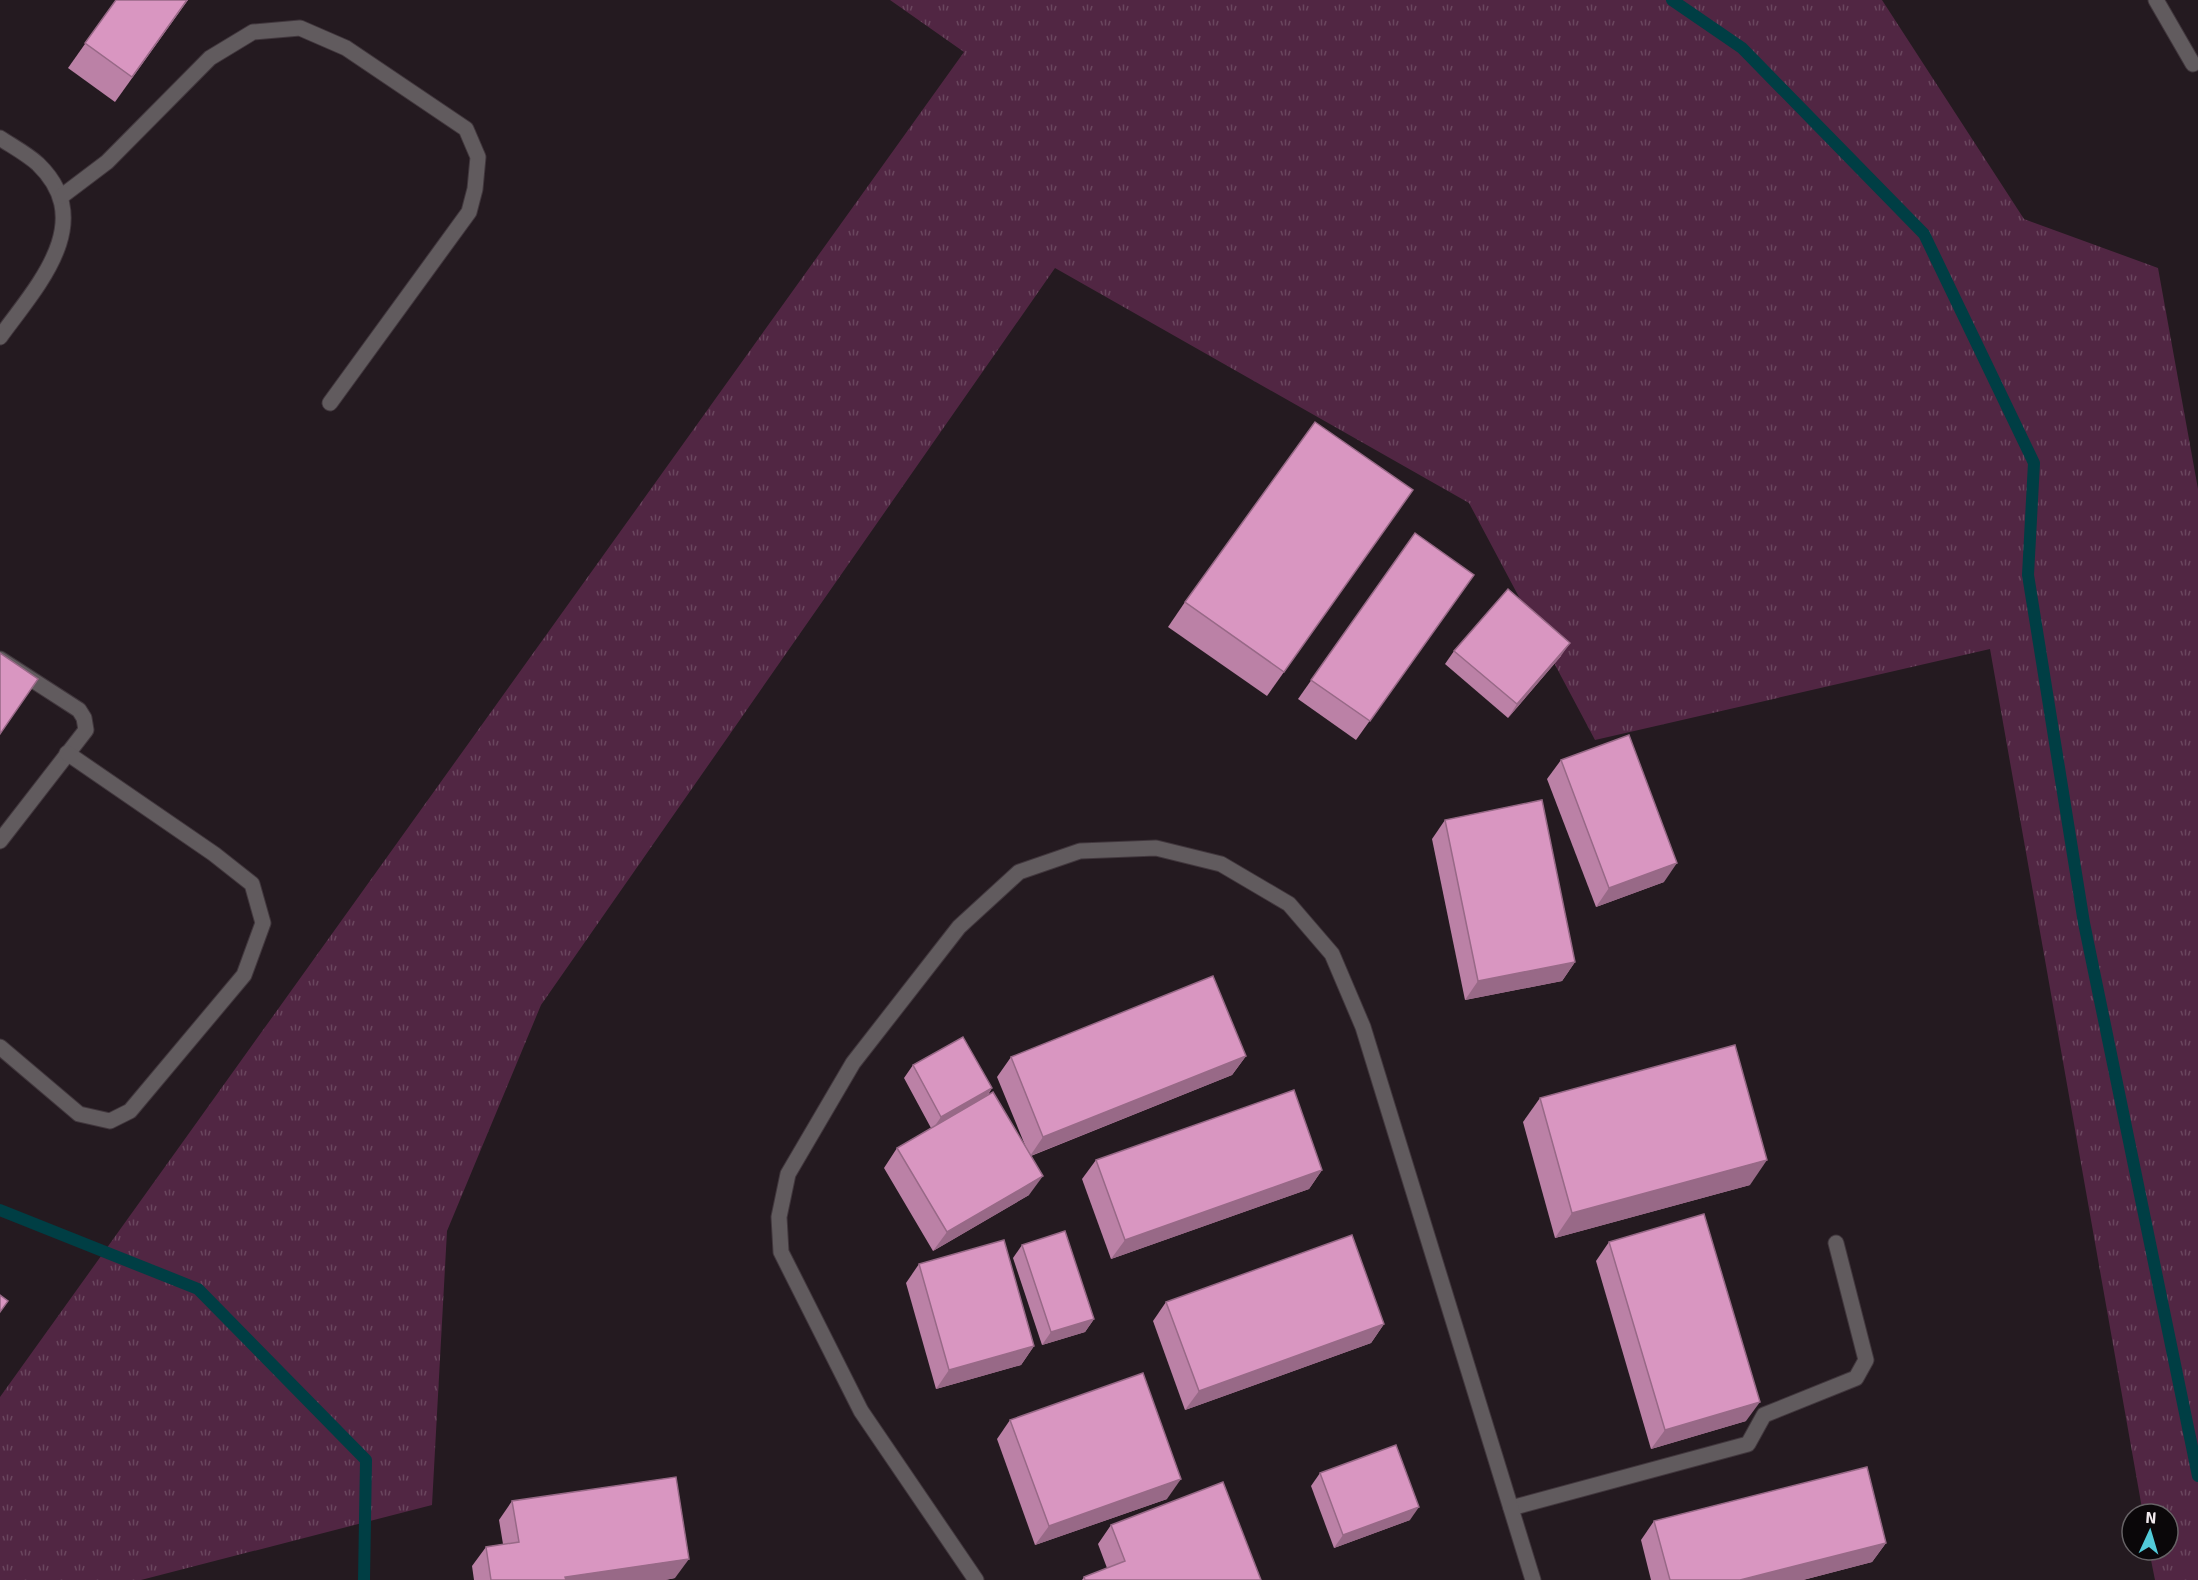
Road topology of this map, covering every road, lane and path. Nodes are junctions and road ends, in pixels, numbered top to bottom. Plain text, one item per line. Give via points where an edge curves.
1 (2157, 0) edge
2 (2193, 64) dead end
3 (0, 138) edge
4 (62, 196) junction
5 (0, 337) edge
6 (330, 403) dead end
7 (0, 659) edge
8 (67, 753) junction
9 (0, 841) edge
10 (0, 1047) edge
11 (1836, 1243) dead end
12 (1511, 1508) junction
13 (976, 1580) edge
14 (1533, 1580) edge

1 - 2 street
3 - 4 street via 38,164
4 - 5 street via 63,236 45,275
4 - 6 street via 107,162 210,58 253,32 300,28 346,48 466,129 478,157 469,212
7 - 8 street via 80,710 86,730
8 - 9 street
8 - 10 street via 252,884 263,923 244,975 130,1112 110,1121 79,1114
11 - 12 street via 1866,1360 1856,1378 1764,1415 1748,1444
12 - 13 street via 1363,1027 1332,954 1289,904 1221,864 1156,848 1080,851 1019,872 959,927 853,1063 788,1174 779,1217 781,1252 861,1411
12 - 14 street

